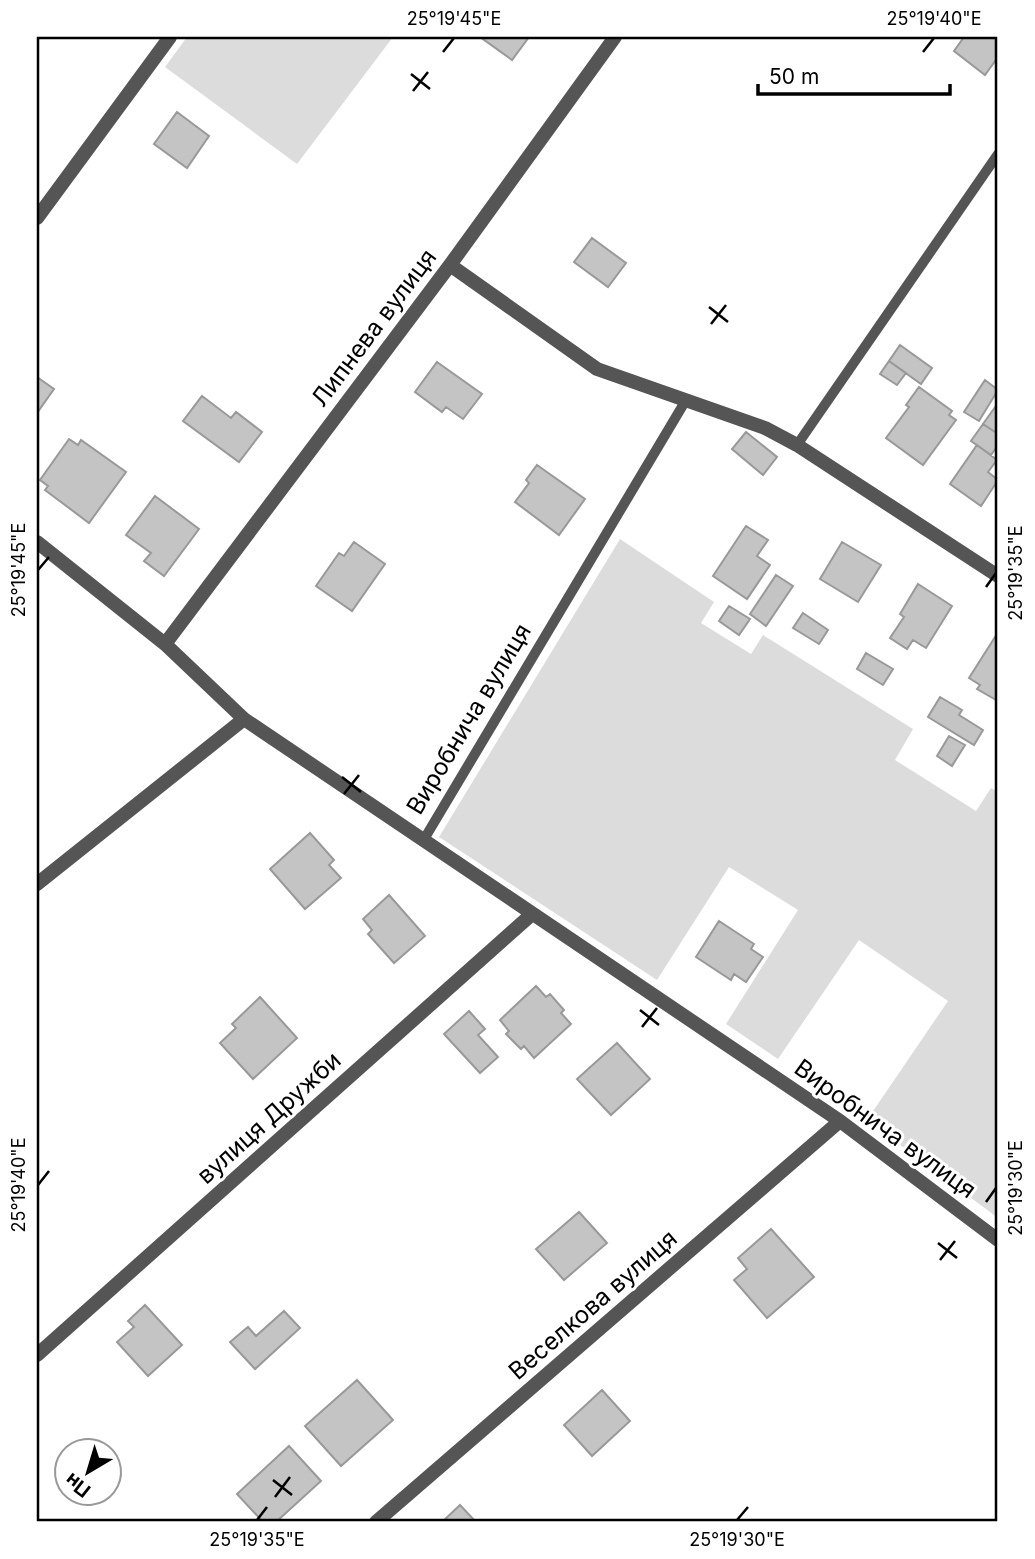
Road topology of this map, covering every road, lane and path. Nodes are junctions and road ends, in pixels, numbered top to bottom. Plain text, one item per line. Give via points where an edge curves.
1 (170, 37) edge
2 (615, 37) edge
3 (998, 154) edge
4 (37, 218) edge
5 (450, 265) junction
6 (686, 400) junction
7 (797, 445) junction
8 (37, 542) edge
9 (998, 576) edge
10 (165, 644) junction
11 (244, 719) junction
12 (423, 841) junction
13 (37, 884) edge
14 (531, 915) junction
15 (839, 1121) junction
16 (998, 1240) edge
17 (37, 1354) edge
18 (376, 1522) edge

1 - 4 street
2 - 5 street, Липнева вулиця
3 - 7 lane
5 - 6 street via 597,369
5 - 10 street, Липнева вулиця
6 - 7 street via 765,428
6 - 12 lane, Виробнича вулиця
7 - 9 street
8 - 10 street
10 - 11 street
11 - 12 street
11 - 13 street
12 - 14 street, Виробнича вулиця
14 - 15 street, Виробнича вулиця
14 - 17 street, вулиця Дружби
15 - 16 street, Виробнича вулиця
15 - 18 street, Веселкова вулиця

